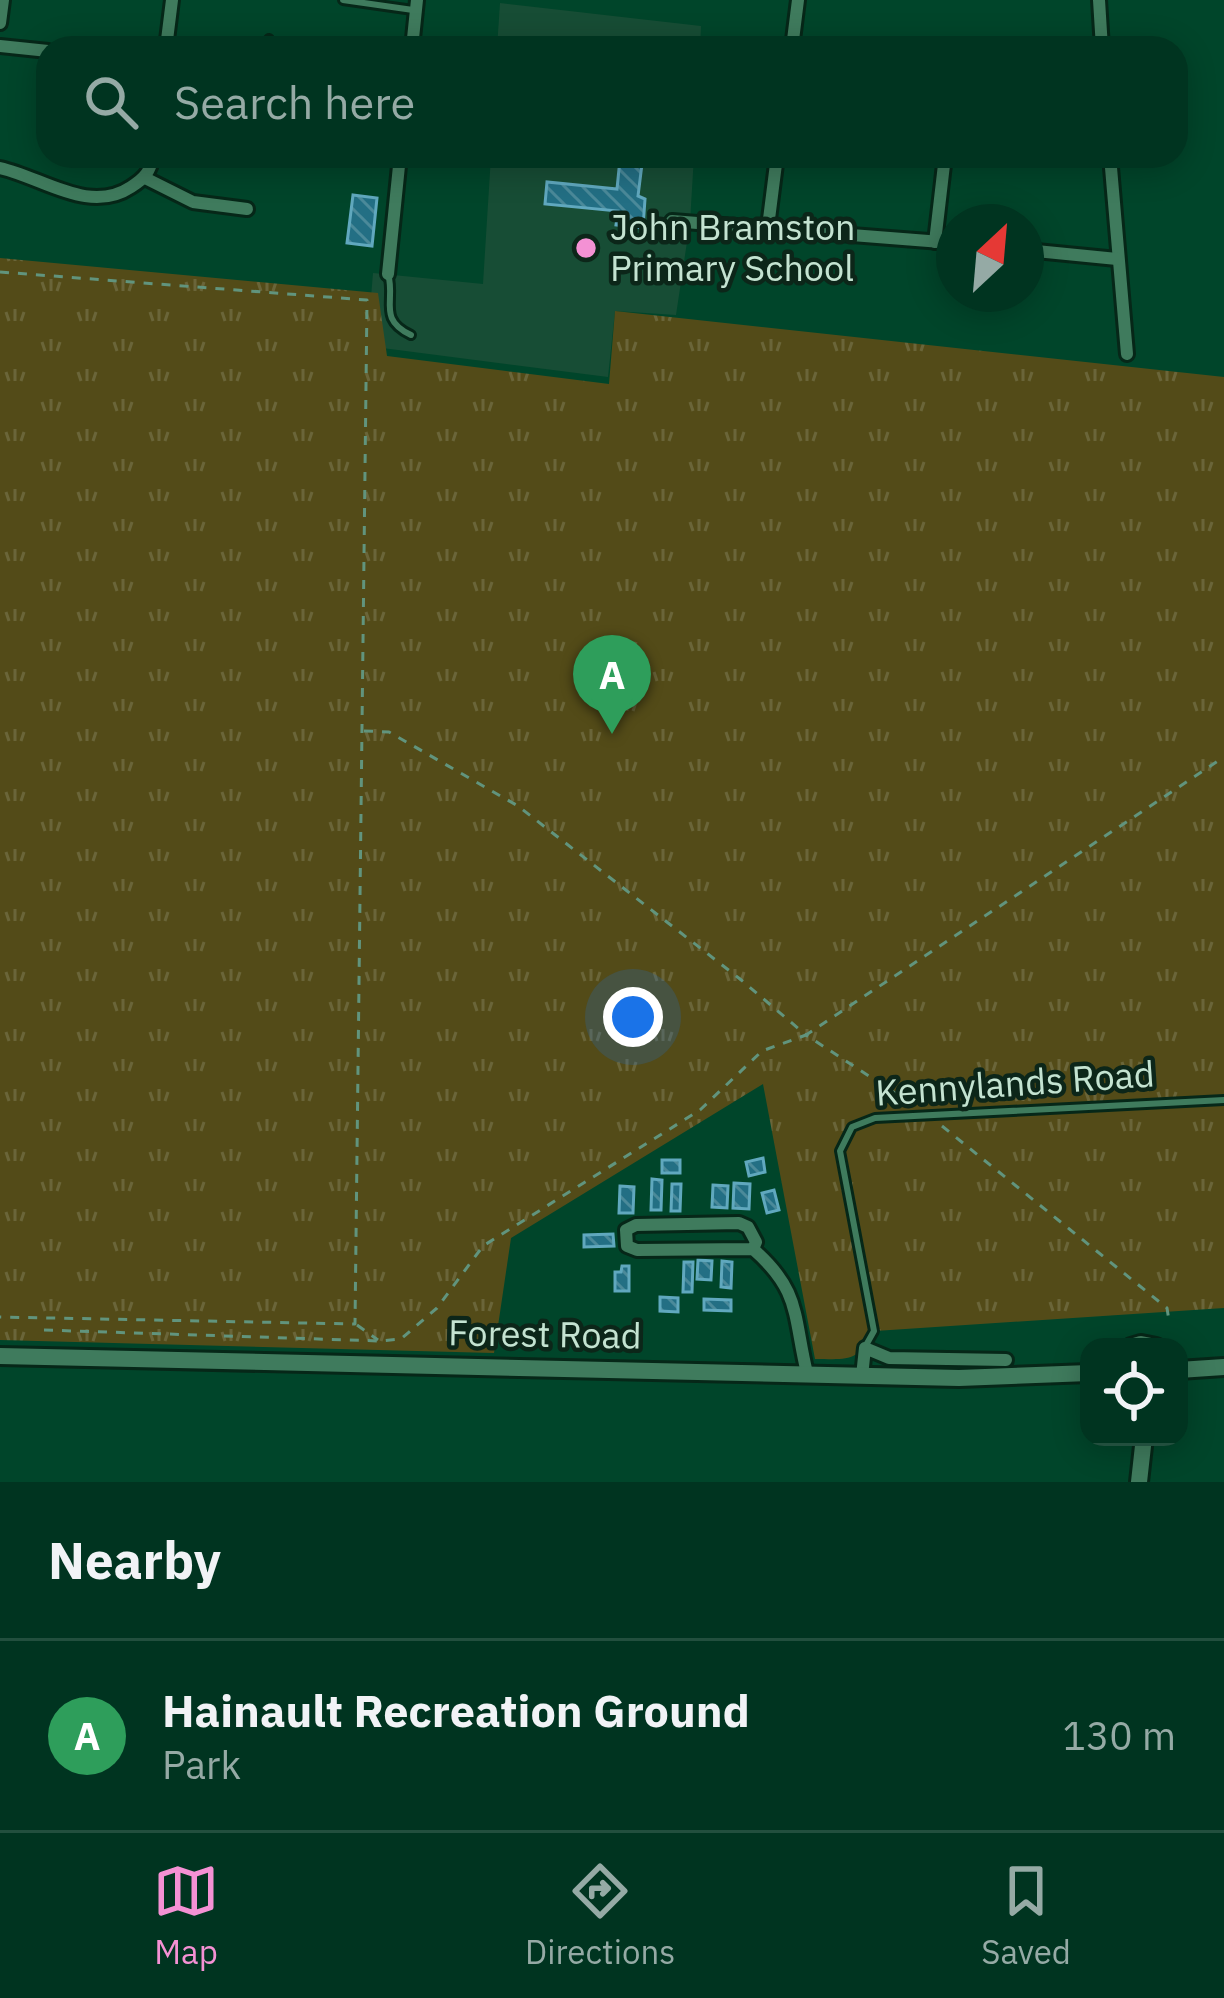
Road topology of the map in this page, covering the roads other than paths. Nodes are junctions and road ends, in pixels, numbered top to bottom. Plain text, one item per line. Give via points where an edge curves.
1 (4, 0) edge
2 (172, 0) edge
3 (343, 0) edge
4 (798, 0) edge
5 (1099, 0) edge
6 (417, 5) edge
7 (0, 23) edge
8 (167, 36) edge
9 (413, 36) edge
10 (794, 36) edge
11 (1101, 36) edge
12 (0, 46) edge
13 (36, 50) edge
14 (0, 168) edge
15 (149, 168) edge
16 (399, 168) edge
17 (775, 168) edge
18 (944, 168) edge
19 (1111, 168) edge
20 (145, 178) junction
21 (247, 209) dead end
22 (672, 221) dead end
23 (768, 227) junction
24 (935, 242) joint
25 (1044, 252) edge
26 (1117, 259) junction
27 (388, 274) joint
28 (411, 335) dead end
29 (1127, 354) dead end
30 (1224, 1100) edge
31 (753, 1250) junction
32 (865, 1348) junction
33 (0, 1356) edge
34 (1006, 1360) dead end
35 (1224, 1367) edge
36 (1188, 1369) edge
37 (807, 1373) junction
38 (1080, 1373) edge
39 (862, 1376) junction
40 (1143, 1446) edge
41 (1139, 1482) edge

1 - 7 street
2 - 8 street
3 - 6 lane
4 - 10 street
5 - 11 street
6 - 9 street
12 - 13 street
14 - 20 street via 86,196 119,195
15 - 20 street
16 - 27 street
17 - 23 street
18 - 24 street
19 - 26 street
20 - 21 street via 193,202
22 - 23 street
23 - 24 street
25 - 26 street
26 - 29 street
27 - 28 lane via 389,316
30 - 32 lane, Kennylands Road via 875,1118 852,1127 841,1151 874,1331
31 - 31 street via 637,1250 627,1246 626,1230 739,1223 756,1242
31 - 37 street via 781,1274 793,1301
32 - 34 street via 890,1358
32 - 39 street, Kennylands Road
33 - 37 street, Forest Road
35 - 36 street
37 - 39 street, Forest Road
38 - 39 street, Forest Road
40 - 41 street

